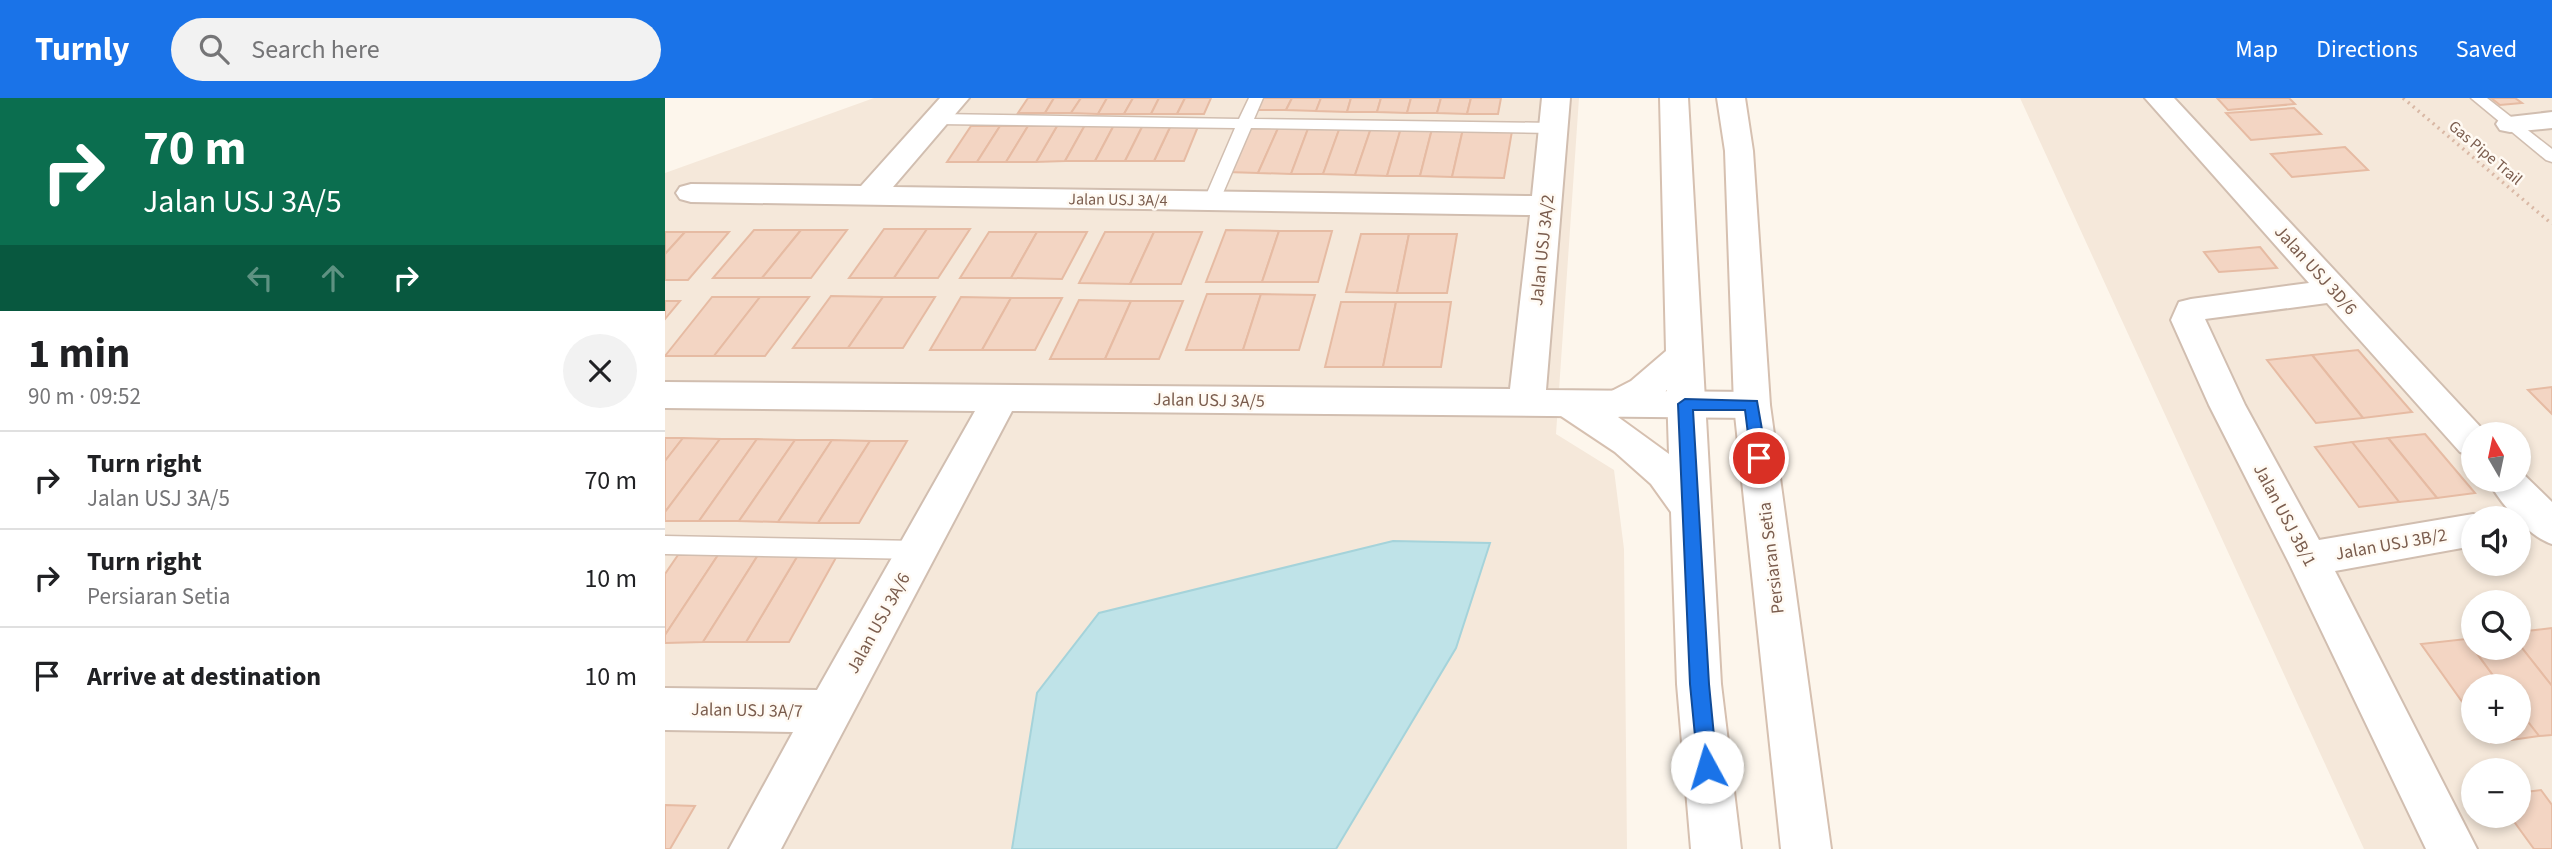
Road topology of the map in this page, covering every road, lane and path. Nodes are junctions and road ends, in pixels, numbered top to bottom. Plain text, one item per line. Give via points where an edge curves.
1 (1256, 98) edge
2 (1674, 98) edge
3 (1731, 98) edge
4 (2159, 98) edge
5 (2403, 98) edge
6 (2478, 98) edge
7 (946, 108) edge
8 (1555, 113) edge
9 (2552, 120) edge
10 (1245, 123) junction
11 (2511, 124) junction
12 (2552, 157) edge
13 (691, 193) dead end
14 (871, 194) junction
15 (1212, 200) junction
16 (1546, 206) junction
17 (2552, 224) edge
18 (2334, 291) junction
19 (1684, 355) junction
20 (665, 395) edge
21 (1001, 398) junction
22 (1527, 403) junction
23 (1568, 403) junction
24 (1615, 404) junction
25 (1685, 404) junction
26 (1752, 405) junction
27 (2461, 429) edge
28 (2516, 492) edge
29 (1690, 509) junction
30 (2538, 523) edge
31 (2461, 532) edge
32 (665, 545) edge
33 (918, 550) junction
34 (2308, 558) junction
35 (665, 709) edge
36 (830, 711) junction
37 (1808, 845) edge
38 (754, 849) edge
39 (1716, 849) edge
40 (2452, 849) edge

1 - 10 lane
2 - 19 street
3 - 26 street, Persiaran Setia via 1739,151
4 - 18 street, Jalan USJ 3D/6
5 - 17 path, Gas Pipe Trail
6 - 11 lane
7 - 10 lane
7 - 14 street
8 - 10 lane
8 - 16 street, Jalan USJ 3A/2
9 - 11 street
10 - 15 lane
11 - 12 lane
13 - 14 street, Jalan USJ 3A/4
14 - 15 street, Jalan USJ 3A/4
15 - 16 street, Jalan USJ 3A/4
16 - 22 street, Jalan USJ 3A/2
18 - 27 street, Jalan USJ 3D/6
18 - 34 street, Jalan USJ 3B/1 via 2190,310 2188,320
19 - 24 street via 1644,390
19 - 25 street
20 - 21 street, Jalan USJ 3A/5
21 - 22 street, Jalan USJ 3A/5
21 - 33 street, Jalan USJ 3A/6
22 - 23 street, Jalan USJ 3A/5
23 - 24 street, Jalan USJ 3A/5
23 - 29 street via 1665,473
24 - 25 street, Jalan USJ 3A/5
25 - 26 street, Jalan USJ 3A/5
25 - 29 street
26 - 37 street, Persiaran Setia
28 - 30 street
29 - 39 street via 1699,684
31 - 34 street, Jalan USJ 3B/2
32 - 33 lane
33 - 36 street, Jalan USJ 3A/6
34 - 40 street, Jalan USJ 3B/1
35 - 36 street, Jalan USJ 3A/7
36 - 38 street, Jalan USJ 3A/6

